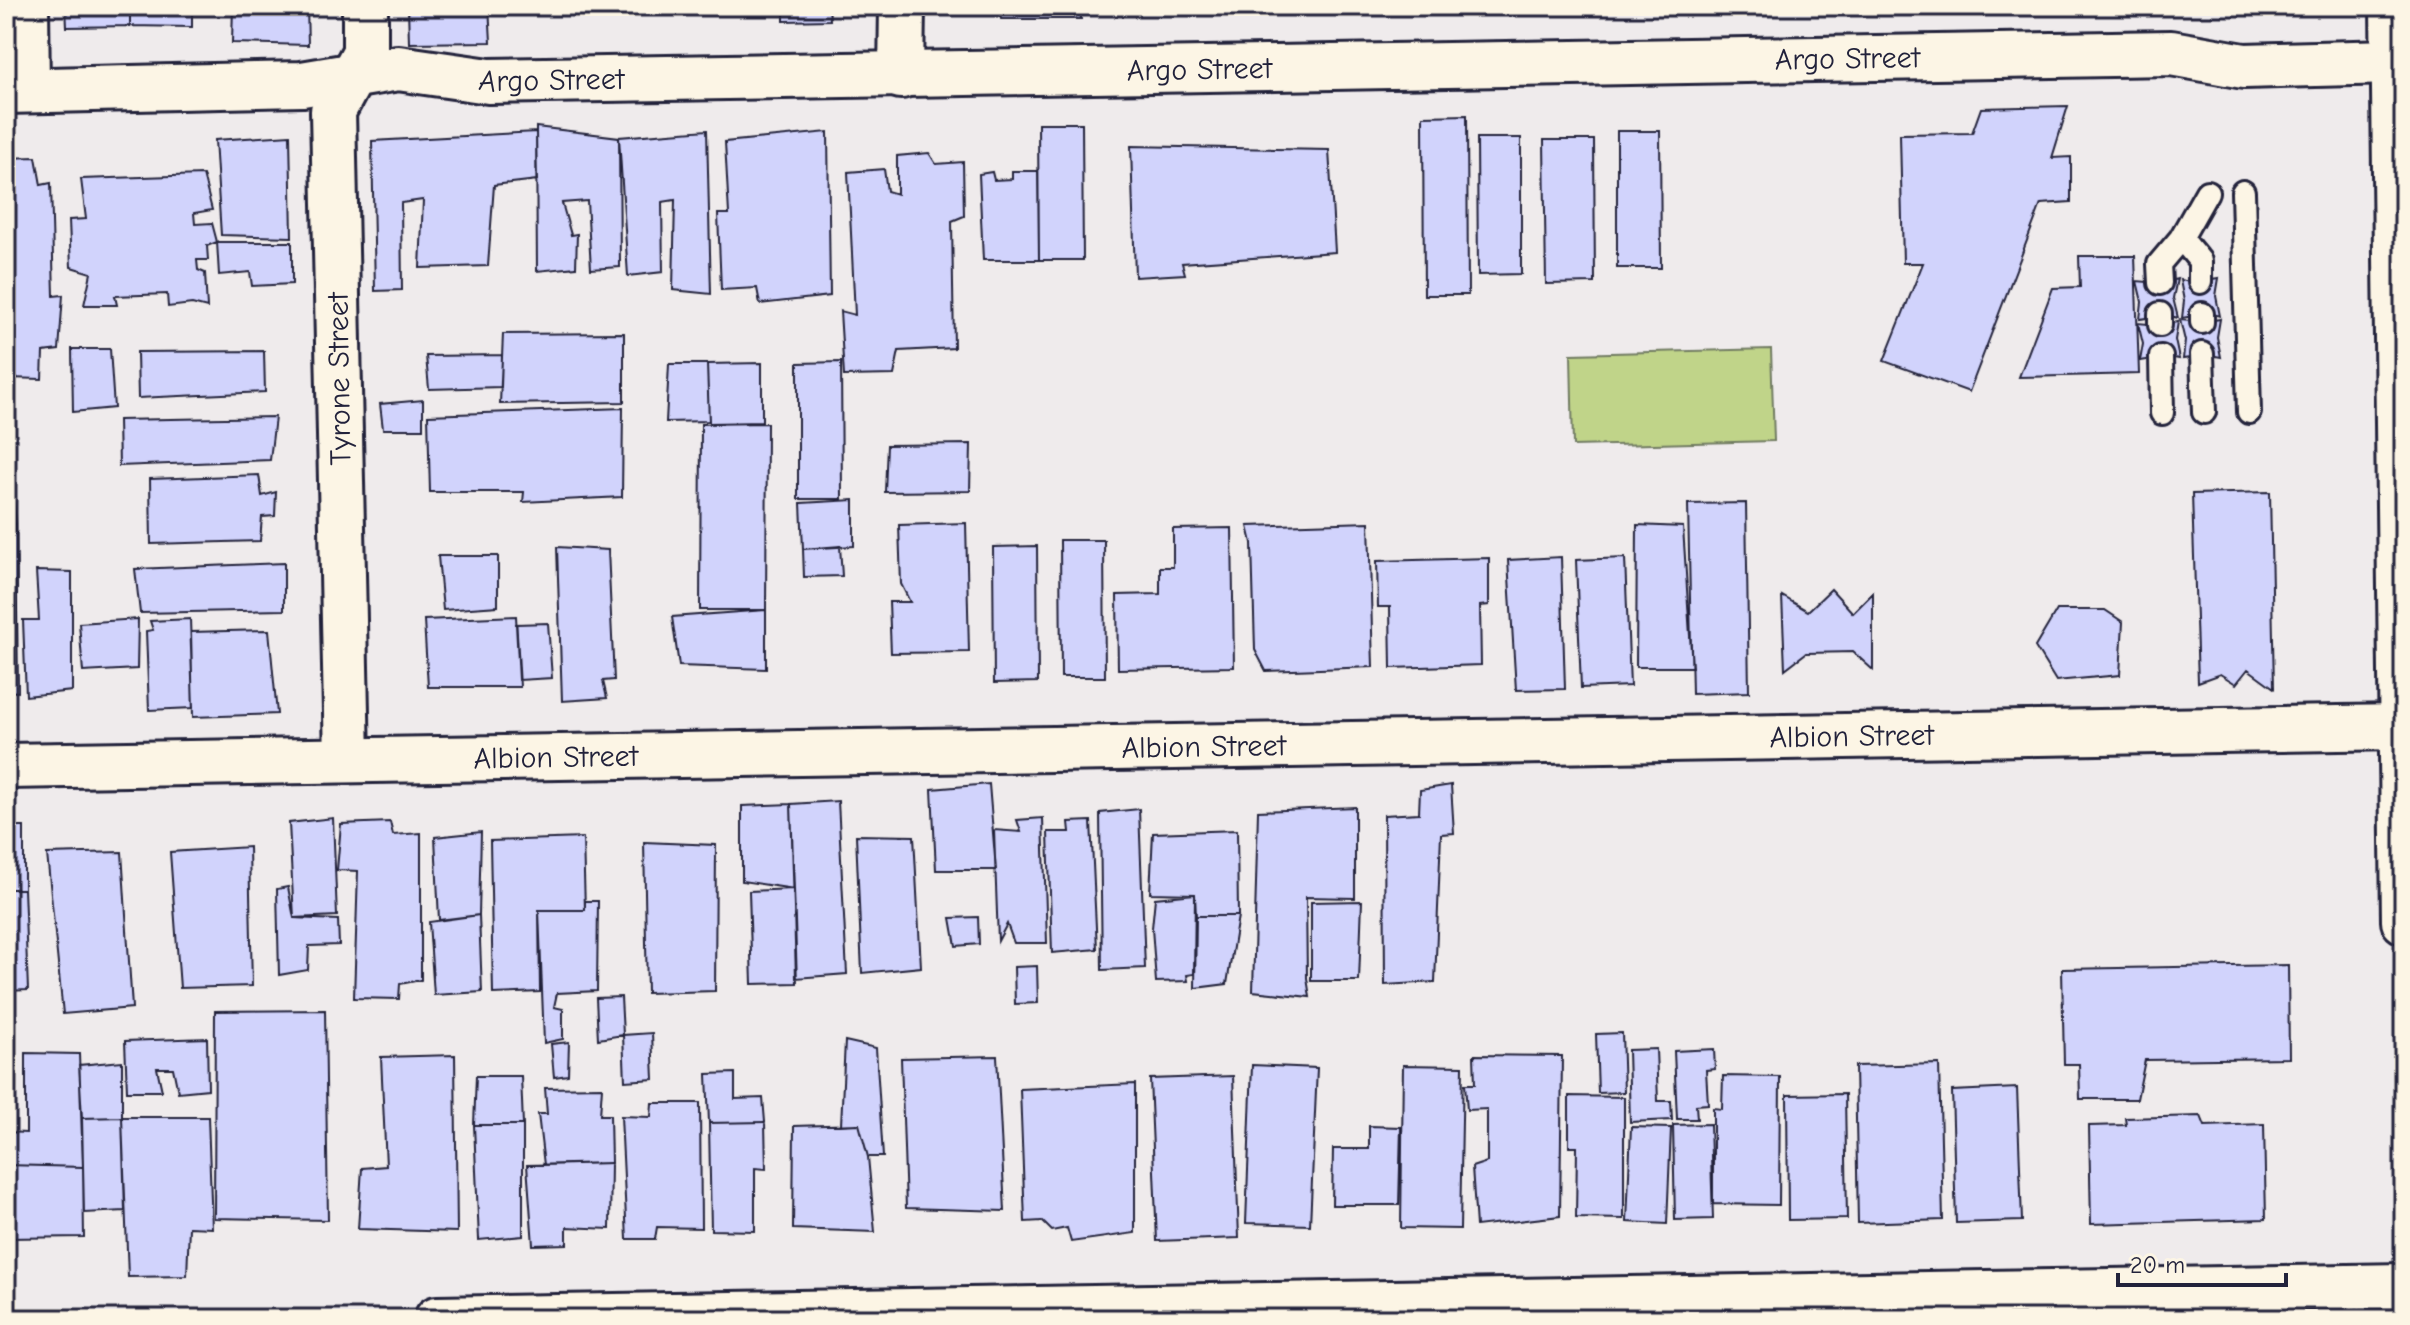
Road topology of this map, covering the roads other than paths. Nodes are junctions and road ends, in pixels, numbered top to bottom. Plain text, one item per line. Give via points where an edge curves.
1 (26, 6) edge
2 (365, 6) edge
3 (902, 6) edge
4 (2393, 6) edge
5 (2393, 62) junction
6 (354, 75) junction
7 (901, 76) junction
8 (16, 91) edge
9 (2207, 192) dead end
10 (2243, 192) dead end
11 (2181, 238) junction
12 (2200, 282) dead end
13 (2160, 283) dead end
14 (2202, 354) dead end
15 (2161, 357) dead end
16 (2204, 412) dead end
17 (2249, 412) dead end
18 (2162, 413) dead end
19 (2402, 590) edge
20 (2402, 712) edge
21 (347, 759) junction
22 (6, 766) edge
23 (2404, 921) edge
24 (2404, 1286) edge
25 (492, 1318) edge
26 (437, 1319) edge

1 - 8 main road
2 - 6 main road, Tyrone Street via 365,52
3 - 7 main road
4 - 5 main road
5 - 7 main road, Argo Street via 2244,66 2171,53
5 - 19 main road
6 - 7 main road, Argo Street via 398,68 489,81
6 - 8 main road, Argo Street via 302,84
6 - 21 main road, Tyrone Street via 333,111
9 - 11 lane
10 - 17 lane
11 - 12 lane via 2200,261
11 - 13 lane via 2159,264
14 - 16 lane
15 - 18 lane
19 - 20 main road
20 - 21 main road, Albion Street
20 - 23 main road
21 - 22 main road, Albion Street
24 - 25 main road
25 - 26 main road

